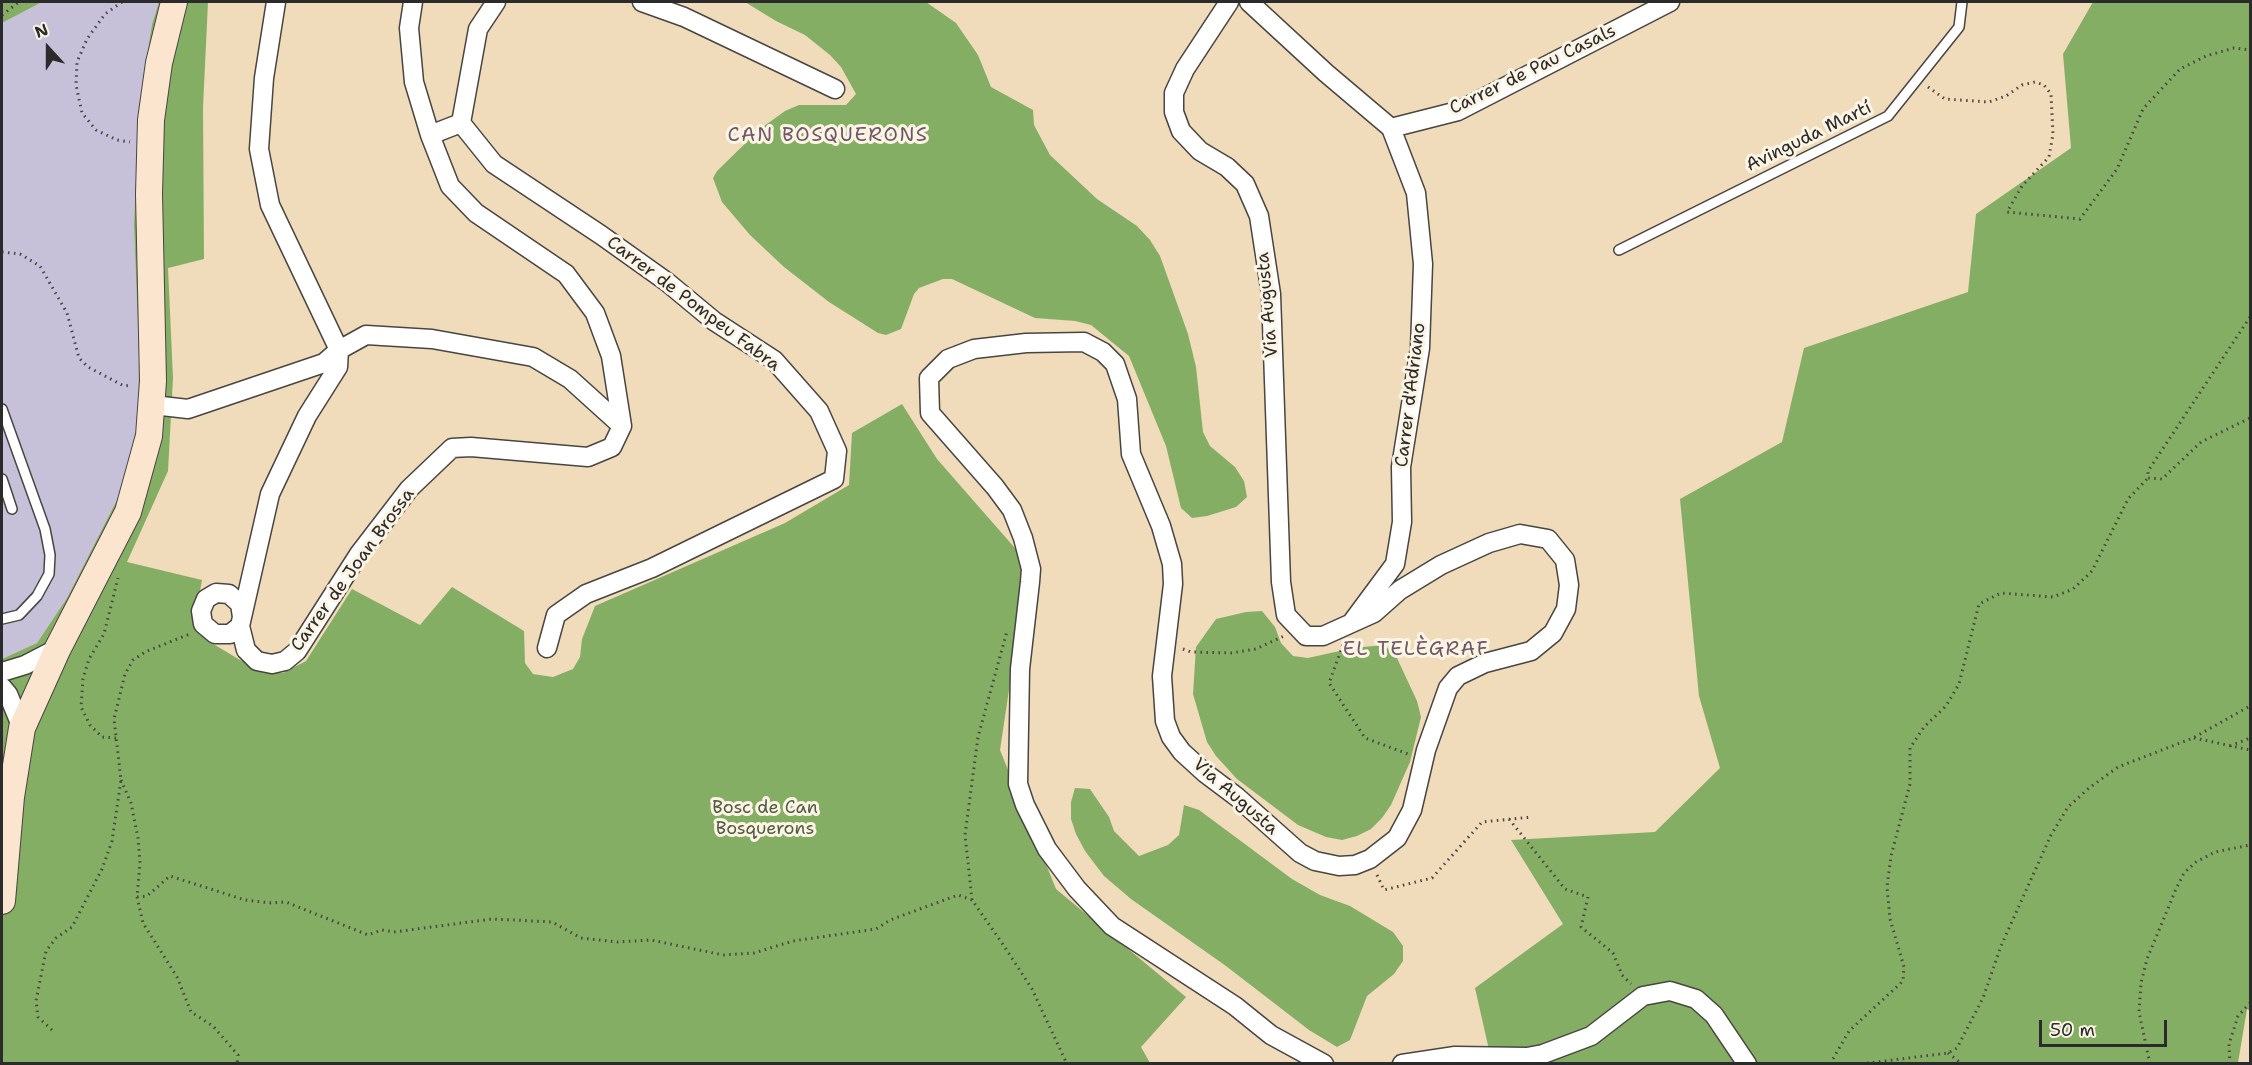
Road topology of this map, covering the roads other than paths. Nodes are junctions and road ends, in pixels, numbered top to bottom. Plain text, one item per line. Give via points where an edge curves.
1 (174, 2) edge
2 (276, 2) edge
3 (413, 2) edge
4 (496, 2) edge
5 (642, 2) edge
6 (1229, 2) edge
7 (1249, 2) edge
8 (1670, 2) edge
9 (1962, 2) edge
10 (835, 89) dead end
11 (461, 123) junction
12 (1391, 128) junction
13 (430, 135) junction
14 (1619, 250) dead end
15 (339, 350) junction
16 (153, 405) junction
17 (2, 409) edge
18 (622, 426) junction
19 (2, 479) edge
20 (12, 508) dead end
21 (2, 619) edge
22 (241, 621) junction
23 (1350, 626) junction
24 (58, 648) junction
25 (547, 648) dead end
26 (2, 672) edge
27 (2, 687) edge
28 (22, 728) junction
29 (2, 901) edge
30 (1324, 1064) edge
31 (1402, 1064) edge
32 (1747, 1064) edge

1 - 16 street via 157,72 149,142
2 - 15 street via 264,78 260,148 270,205
3 - 13 street via 409,28 414,82
4 - 11 street via 478,29
5 - 10 street via 684,17
6 - 23 street, Via Augusta via 1185,69 1174,93 1174,112 1181,131 1200,152 1227,167 1245,184 1259,216 1271,294 1281,582 1286,615 1306,636 1323,636
7 - 12 street, Carrer d'Adriano
8 - 12 street, Carrer de Pau Casals via 1458,111
9 - 14 lane, Avinguda Martí via 1959,27 1888,116
11 - 13 street
11 - 25 street, Carrer de Pompeu Fabra via 494,164 601,235 714,321 774,360 819,411 837,451 834,479 652,568 586,594 556,615
12 - 23 street, Carrer d'Adriano via 1416,193 1423,264 1419,348 1401,467 1402,522 1395,564
13 - 18 street via 450,186 476,213 566,274 595,314 611,356
15 - 16 street via 324,363 188,409
15 - 18 street via 366,335 432,339 533,357 570,379
15 - 22 street via 338,367 308,416 270,494
16 - 24 street via 143,465 128,512
17 - 21 lane via 45,529 50,555 49,574 37,596 19,615
18 - 22 street, Carrer de Joan Brossa via 612,447 588,457 452,448 409,489 359,554 297,651 272,664 257,661 246,650
19 - 20 lane
22 - 22 street via 230,634 215,634 203,623 201,611 206,599 216,593 230,594 240,604
23 - 30 street, Via Augusta via 1374,613 1415,579 1489,543 1520,534 1548,539 1565,560 1569,585 1566,609 1553,633 1531,651 1485,663 1458,676 1441,703 1412,810 1397,838 1370,860 1339,866 1300,853 1182,752 1171,736 1165,721 1162,676 1172,564 1131,454 1127,399 1115,364 1084,342 1026,344 974,349 948,360 929,378 930,413 1012,510 1030,569 1020,669 1018,784 1035,827 1056,863 1112,926 1235,1006 1271,1035
24 - 26 street
24 - 28 street
27 - 28 street
28 - 29 street via 11,797
31 - 32 street via 1455,1056 1543,1054 1591,1035 1643,996 1670,991 1696,999 1722,1024

